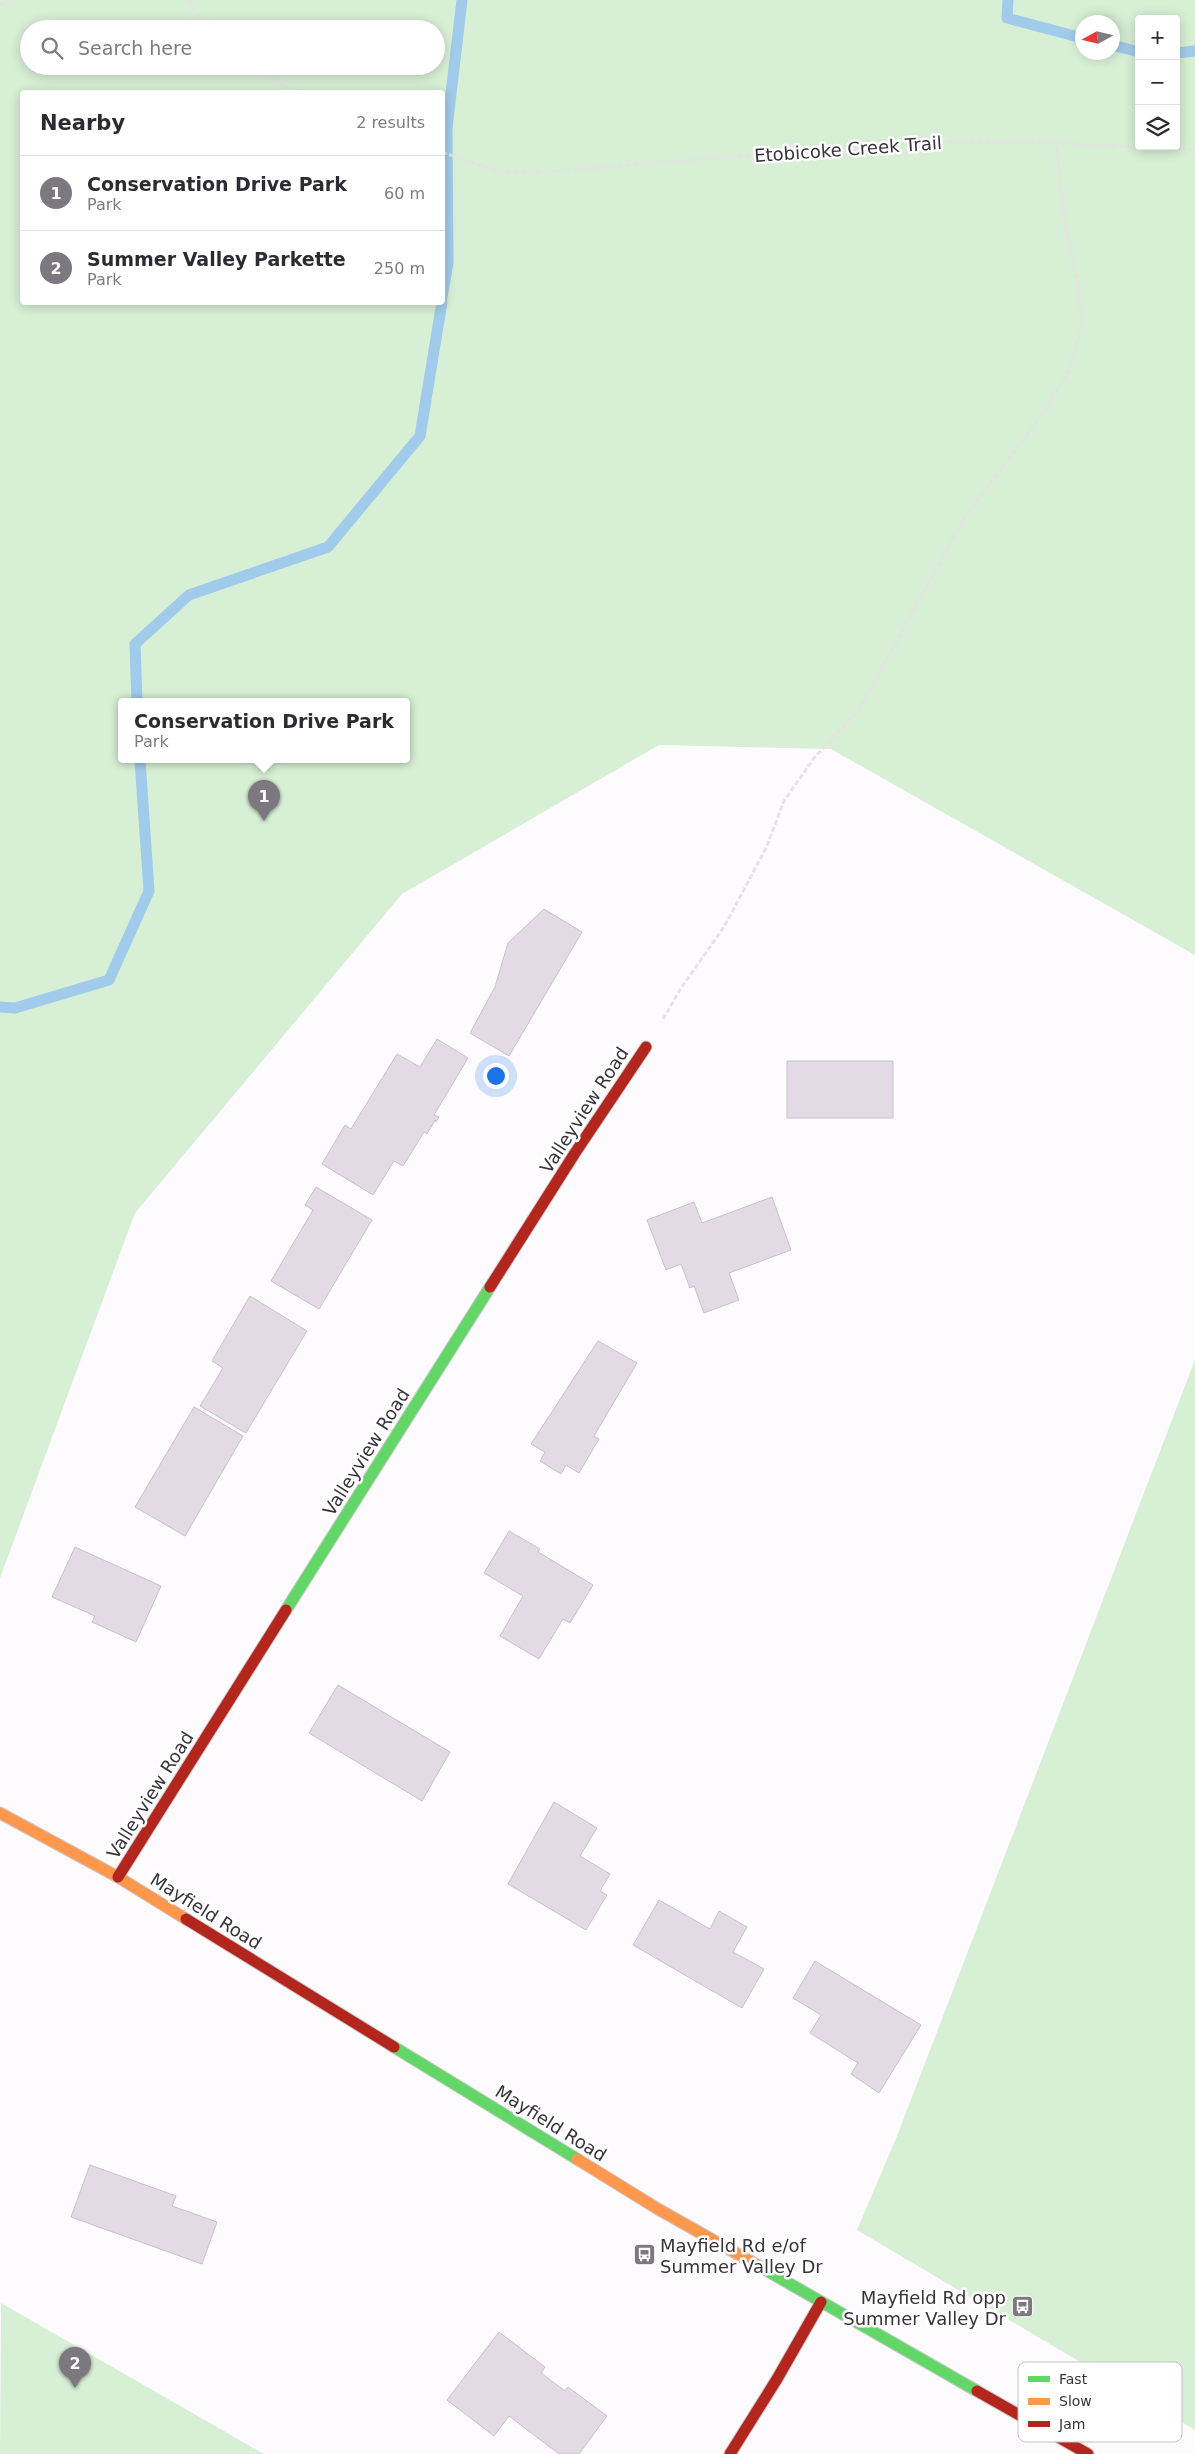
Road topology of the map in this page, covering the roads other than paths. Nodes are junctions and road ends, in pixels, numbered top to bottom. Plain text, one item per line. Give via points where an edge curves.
1 (646, 1047) road end
2 (0, 1813) edge
3 (118, 1877) junction
4 (821, 2302) junction
5 (1018, 2414) edge
6 (1067, 2442) edge
7 (730, 2454) edge
8 (1088, 2454) edge

1 - 3 main road, Valleyview Road
2 - 3 main road, Mayfield Road
3 - 4 main road, Mayfield Road via 658,2209
4 - 5 main road, Mayfield Road
4 - 7 main road
6 - 8 main road, Mayfield Road

